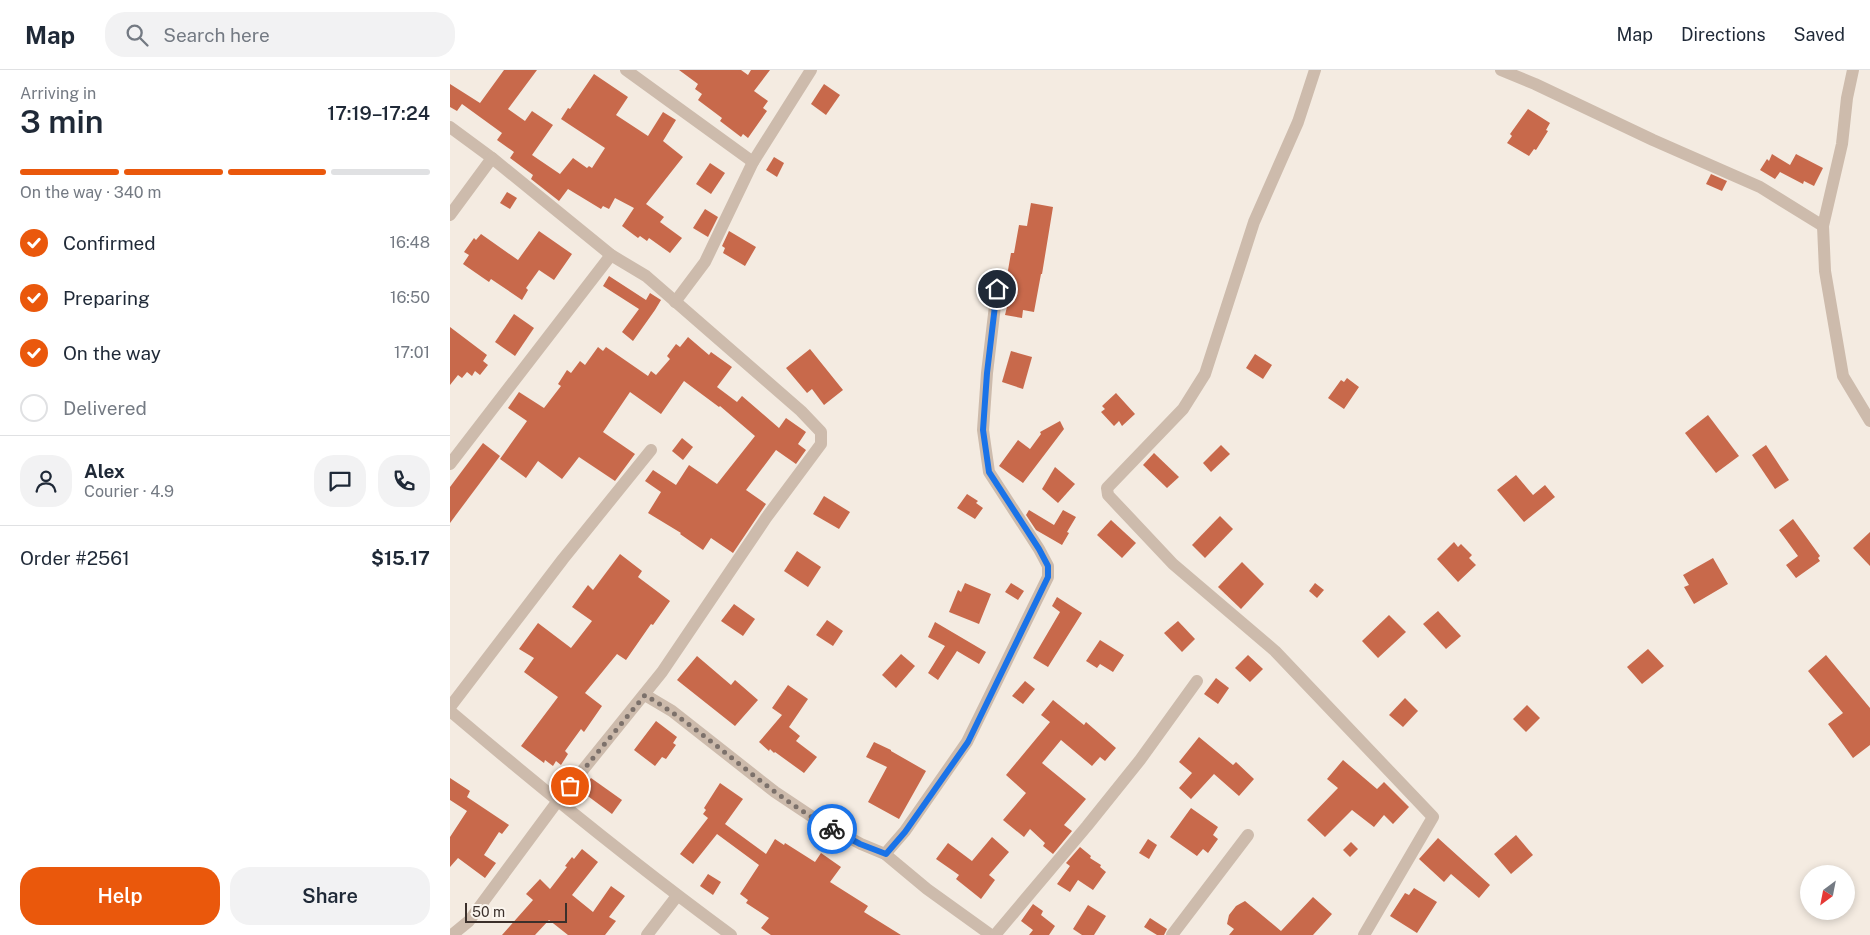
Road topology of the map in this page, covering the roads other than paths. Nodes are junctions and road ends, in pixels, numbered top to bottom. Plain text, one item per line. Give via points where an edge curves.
1 (626, 70) edge
2 (811, 70) edge
3 (1315, 70) edge
4 (1501, 70) edge
5 (1853, 70) edge
6 (450, 127) edge
7 (492, 158) junction
8 (753, 162) junction
9 (450, 214) edge
10 (1822, 226) junction
11 (612, 255) junction
12 (997, 289) dead end
13 (675, 302) junction
14 (1870, 421) edge
15 (651, 450) dead end
16 (450, 464) edge
17 (1197, 681) dead end
18 (645, 695) junction
19 (450, 707) edge
20 (450, 711) edge
21 (557, 802) junction
22 (1248, 835) dead end
23 (886, 854) junction
24 (677, 896) junction
25 (452, 935) edge
26 (647, 935) edge
27 (731, 935) edge
28 (993, 935) edge
29 (1172, 935) edge
30 (1364, 935) edge

1 - 8 street
2 - 8 street
3 - 30 street via 1298,122 1254,222 1205,374 1183,409 1106,488 1108,495 1172,564 1275,651 1433,817
4 - 10 street via 1760,187
5 - 10 street via 1842,144
6 - 7 street
7 - 9 street
7 - 11 street
8 - 13 street via 705,262
10 - 14 street via 1825,271 1843,376
11 - 13 street via 646,276
11 - 16 street
12 - 23 street via 983,430 989,472 1039,549 1048,566 1048,577 968,742
13 - 18 street via 801,410 821,432 820,444
15 - 19 street via 562,559
17 - 28 street via 1134,768
18 - 21 street
18 - 23 street via 672,711 775,792 820,822
20 - 21 street
21 - 24 street
21 - 25 street via 469,921
22 - 29 street
23 - 28 street
24 - 26 street
24 - 27 street

